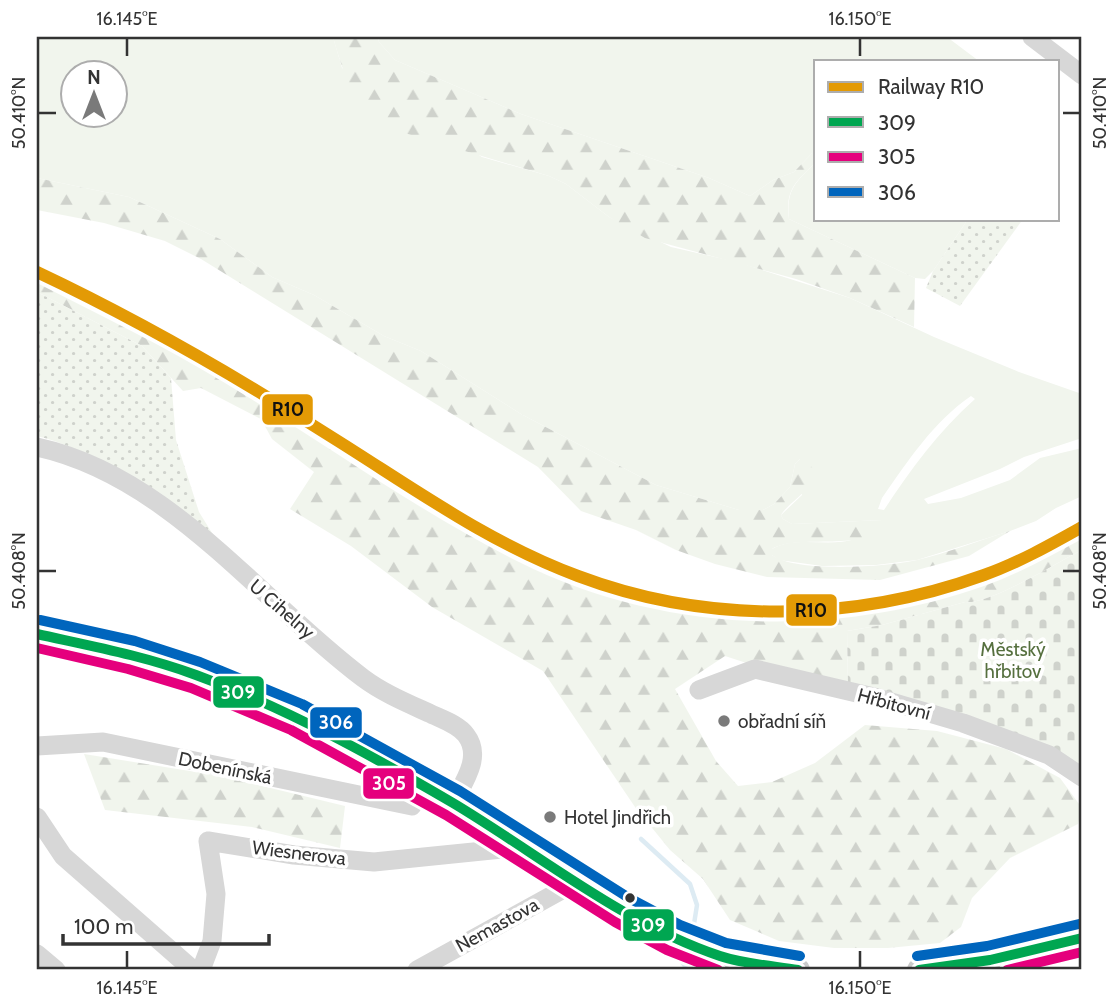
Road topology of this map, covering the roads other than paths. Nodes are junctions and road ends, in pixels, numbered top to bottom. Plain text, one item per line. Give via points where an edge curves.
1 (1032, 37) edge
2 (1082, 75) edge
3 (37, 447) edge
4 (37, 634) edge
5 (699, 690) dead end
6 (37, 746) edge
7 (1082, 777) edge
8 (453, 803) junction
9 (412, 806) dead end
10 (37, 817) edge
11 (523, 848) junction
12 (578, 881) junction
13 (1082, 938) edge
14 (37, 954) edge
15 (56, 970) edge
16 (193, 970) edge
17 (201, 970) edge
18 (417, 970) edge
19 (798, 970) edge
20 (919, 970) edge

1 - 2 street
3 - 8 street, U Cihelny via 90,463 161,504 366,680 466,734 472,766
4 - 8 main road via 196,675 309,724
5 - 7 street, Hřbitovní via 755,669 963,723 1049,755
6 - 9 street, Dobenínská via 103,743
8 - 11 main road
10 - 16 street via 63,856
11 - 12 main road
11 - 17 street, Wiesnerova via 374,862 208,841 216,894 212,940
12 - 18 street, Nemastova
12 - 19 main road via 674,938 722,957
13 - 20 main road via 990,960
14 - 15 street

